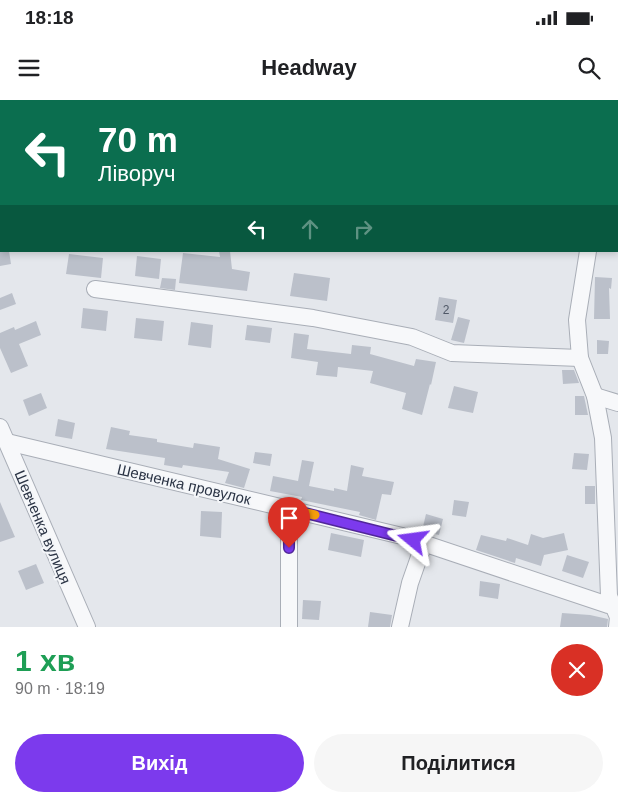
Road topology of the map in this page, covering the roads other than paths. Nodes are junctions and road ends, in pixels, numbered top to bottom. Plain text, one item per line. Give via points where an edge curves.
1 (588, 252) edge
2 (95, 289) dead end
3 (580, 358) junction
4 (595, 396) junction
5 (618, 403) edge
6 (0, 427) edge
7 (7, 442) junction
8 (289, 509) junction
9 (424, 544) junction
10 (616, 607) edge
11 (87, 627) edge
12 (289, 627) edge
13 (400, 627) edge
14 (617, 627) edge

1 - 3 street via 577,320
2 - 3 street via 313,318 412,337 452,353
3 - 4 street
4 - 5 street
4 - 10 street via 603,438 609,596
6 - 7 street, Шевченка вулиця
7 - 8 street, Шевченка провулок
7 - 11 street, Шевченка вулиця
8 - 9 street, Шевченка провулок
8 - 12 street
9 - 10 street, Шевченка провулок
9 - 13 street via 410,583
10 - 14 street

